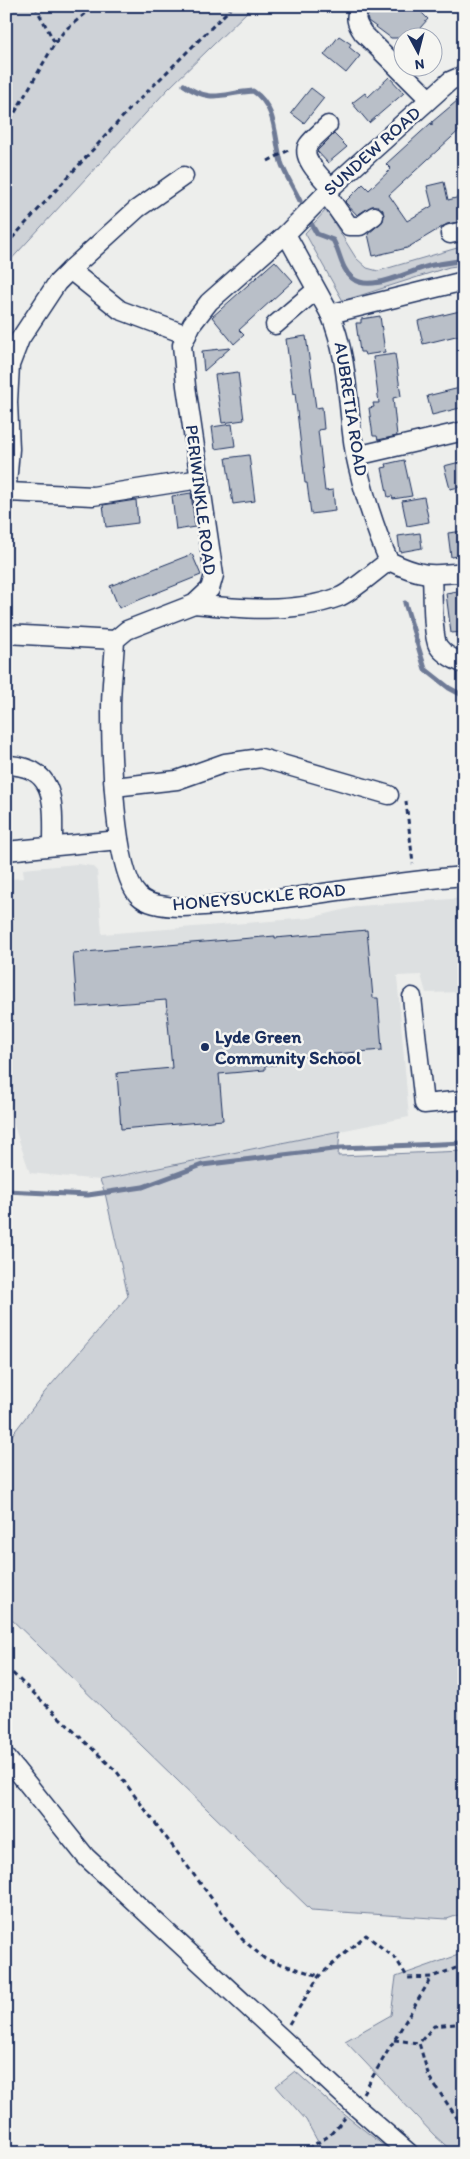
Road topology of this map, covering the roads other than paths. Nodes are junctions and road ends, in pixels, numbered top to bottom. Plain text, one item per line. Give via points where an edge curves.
1 (360, 6) edge
2 (464, 75) edge
3 (430, 99) junction
4 (328, 125) dead end
5 (184, 176) dead end
6 (328, 191) junction
7 (374, 216) dead end
8 (286, 234) junction
9 (70, 270) junction
10 (464, 281) edge
11 (316, 290) junction
12 (330, 314) junction
13 (275, 325) dead end
14 (187, 335) junction
15 (464, 431) edge
16 (356, 456) junction
17 (200, 479) junction
18 (7, 494) edge
19 (389, 561) junction
20 (464, 572) edge
21 (432, 576) junction
22 (194, 604) junction
23 (6, 634) edge
24 (115, 640) junction
25 (464, 664) edge
26 (6, 765) edge
27 (114, 787) junction
28 (389, 795) road end
29 (119, 840) junction
30 (53, 845) junction
31 (6, 851) edge
32 (464, 876) edge
33 (412, 996) dead end
34 (464, 1100) edge
35 (6, 1757) edge
36 (409, 2153) edge

1 - 3 street via 356,21 363,33
2 - 3 street, SUNDEW ROAD via 450,81
3 - 6 street, SUNDEW ROAD
4 - 6 street via 308,145 306,152
5 - 9 street via 137,209
6 - 7 street via 349,226 360,226
6 - 8 street, SUNDEW ROAD
8 - 11 street, AUBRETIA ROAD
8 - 14 street, PERIWINKLE ROAD via 209,302
9 - 14 street via 120,310
9 - 18 street via 57,283 20,339 10,365
10 - 12 street
11 - 12 street, AUBRETIA ROAD
11 - 13 street
12 - 16 street, AUBRETIA ROAD via 339,334
14 - 17 street, PERIWINKLE ROAD via 182,345
15 - 16 street
16 - 19 street, AUBRETIA ROAD
17 - 18 street via 93,496
17 - 22 street, PERIWINKLE ROAD via 214,575 210,589
19 - 21 street
19 - 22 street via 340,597 288,608 229,608
20 - 21 street
21 - 25 street via 438,647 451,659
22 - 24 street, PERIWINKLE ROAD via 127,630
23 - 24 street
24 - 27 street via 111,707
26 - 30 street via 22,766 44,779 50,791
27 - 28 street via 177,780 225,763 261,758
27 - 29 street
29 - 30 street
29 - 32 street, HONEYSUCKLE ROAD via 130,885 140,897 156,904 180,907 288,898 415,879
30 - 31 street
33 - 34 street via 424,1104
35 - 36 street via 86,1857

